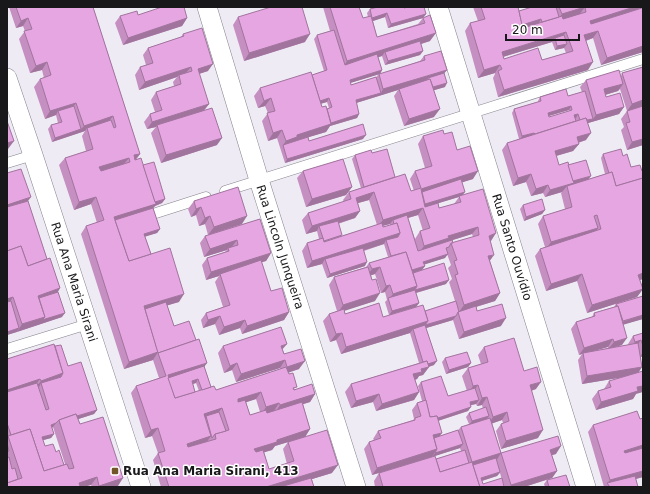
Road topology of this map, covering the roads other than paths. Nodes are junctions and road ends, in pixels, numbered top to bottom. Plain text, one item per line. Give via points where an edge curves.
1 (207, 7) edge
2 (438, 7) edge
3 (643, 60) edge
4 (7, 78) edge
5 (471, 113) junction
6 (33, 155) junction
7 (7, 163) edge
8 (259, 180) junction
9 (156, 213) edge
10 (88, 324) junction
11 (7, 349) edge
12 (141, 487) edge
13 (356, 487) edge
14 (586, 487) edge

1 - 8 street, Rua Lincoln Junqueira
2 - 5 street, Rua Santo Ouvídio
3 - 5 lane
4 - 6 street, Rua Ana Maria Sirani
5 - 8 lane
5 - 14 street, Rua Santo Ouvídio
6 - 7 lane
6 - 10 street, Rua Ana Maria Sirani
8 - 9 lane
8 - 13 street, Rua Lincoln Junqueira
10 - 11 lane
10 - 12 street, Rua Ana Maria Sirani

